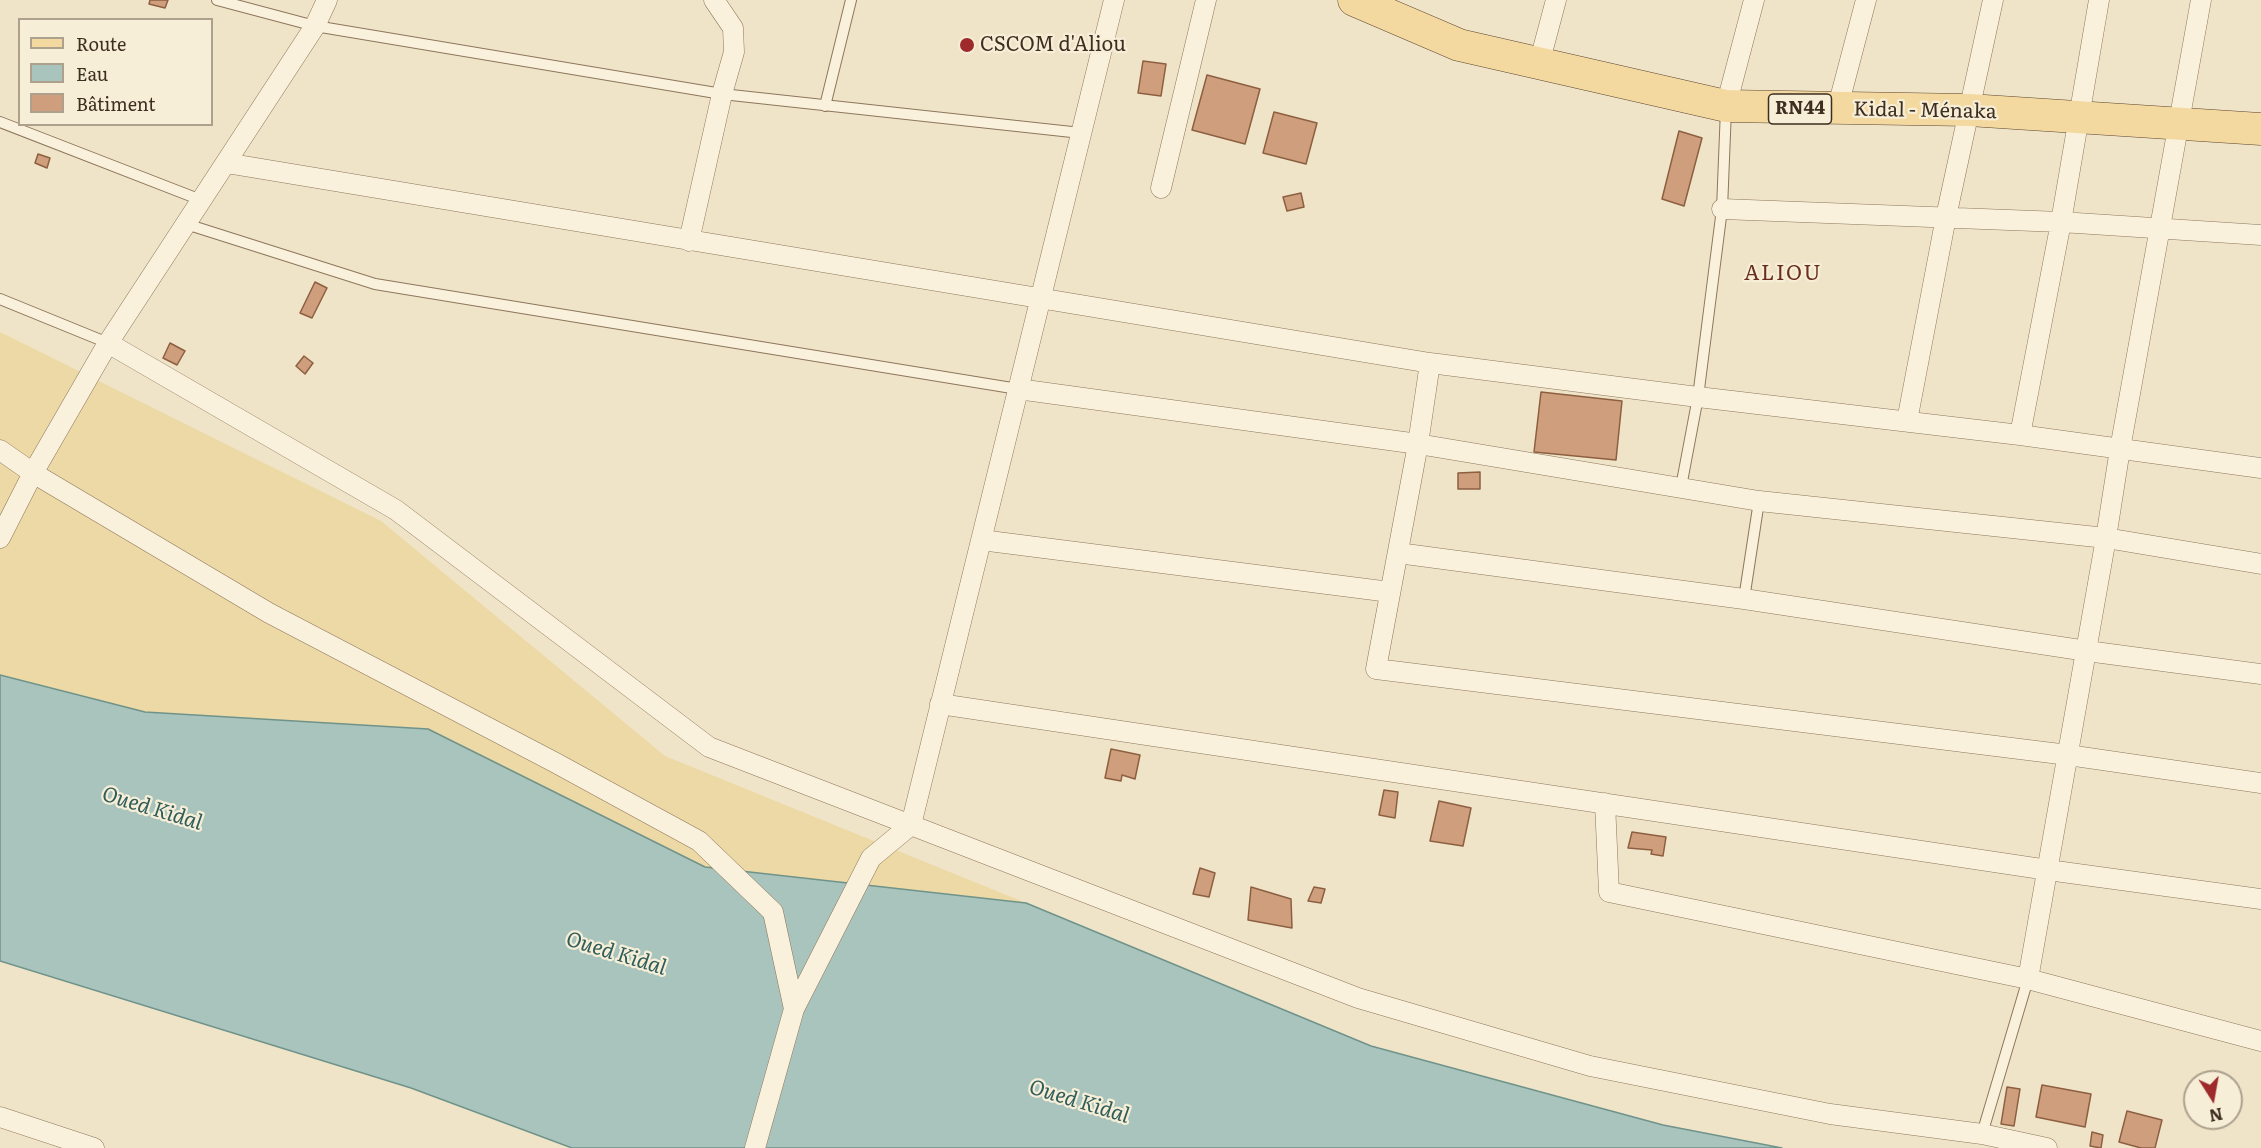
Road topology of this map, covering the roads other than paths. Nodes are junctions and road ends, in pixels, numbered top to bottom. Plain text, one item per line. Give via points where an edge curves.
1 (217, 0) edge
2 (327, 0) edge
3 (714, 0) edge
4 (851, 0) edge
5 (1114, 0) edge
6 (1206, 0) edge
7 (1354, 0) edge
8 (1556, 0) edge
9 (1754, 0) edge
10 (1866, 0) edge
11 (1993, 0) edge
12 (2099, 0) edge
13 (2201, 0) edge
14 (315, 26) junction
15 (1539, 64) junction
16 (722, 94) junction
17 (825, 105) junction
18 (1726, 106) junction
19 (1837, 110) junction
20 (1969, 110) junction
21 (2079, 117) junction
22 (0, 122) edge
23 (2180, 123) junction
24 (2261, 129) edge
25 (1081, 133) junction
26 (226, 163) junction
27 (1161, 188) dead end
28 (201, 200) junction
29 (1722, 209) junction
30 (1946, 217) junction
31 (2061, 222) junction
32 (186, 224) junction
33 (2161, 228) junction
34 (2261, 235) edge
35 (689, 241) junction
36 (0, 299) edge
37 (1040, 299) junction
38 (108, 343) junction
39 (1430, 363) junction
40 (1018, 389) junction
41 (1698, 398) junction
42 (1907, 421) junction
43 (2019, 435) junction
44 (1418, 444) junction
45 (2120, 449) junction
46 (0, 450) edge
47 (2261, 468) edge
48 (33, 473) junction
49 (1681, 487) junction
50 (1759, 501) junction
51 (0, 538) edge
52 (2106, 538) junction
53 (981, 540) junction
54 (1398, 553) junction
55 (2261, 564) edge
56 (1390, 592) junction
57 (1744, 599) junction
58 (2086, 651) junction
59 (2261, 674) edge
60 (940, 704) junction
61 (2068, 755) junction
62 (2261, 783) edge
63 (1605, 803) junction
64 (911, 825) junction
65 (2048, 870) junction
66 (2261, 899) edge
67 (2028, 979) junction
68 (794, 1009) junction
69 (2261, 1041) edge
70 (0, 1117) edge
71 (1982, 1134) junction
72 (94, 1148) edge
73 (755, 1148) edge
74 (2047, 1148) edge

1 - 14 lane
2 - 14 street
3 - 16 street via 733,28 734,52
4 - 17 lane
5 - 25 street
6 - 27 street
7 - 15 main road, Kidal - Ménaka / RN44 via 1459,45
8 - 15 street
9 - 18 street
10 - 19 street
11 - 20 street
12 - 21 street
13 - 23 street
14 - 16 lane
14 - 26 street
15 - 18 main road, Kidal - Ménaka / RN44
16 - 17 lane
16 - 35 street
17 - 25 lane
18 - 19 main road, Kidal - Ménaka / RN44
18 - 29 lane
19 - 20 main road, Kidal - Ménaka / RN44
20 - 21 main road, Kidal - Ménaka / RN44
20 - 30 street
21 - 23 main road, Kidal - Ménaka / RN44
21 - 31 street
22 - 28 lane
23 - 24 main road, Kidal - Ménaka / RN44
23 - 33 street
25 - 37 street
26 - 28 street
26 - 35 street
28 - 32 street
29 - 30 street
29 - 41 lane
30 - 31 street
30 - 42 street
31 - 33 street
31 - 43 street
32 - 38 street
32 - 40 lane via 375,284
33 - 34 street
33 - 45 street
35 - 37 street
36 - 38 lane
37 - 39 street
37 - 40 street
38 - 48 street
38 - 64 street via 396,510 709,747
39 - 41 street
39 - 44 street
40 - 44 street
40 - 53 street
41 - 42 street
41 - 49 lane
42 - 43 street
43 - 45 street
44 - 49 street
44 - 54 street
45 - 47 street
45 - 52 street
46 - 48 street
48 - 51 street
48 - 68 street via 269,613 699,842 773,912
49 - 50 street
50 - 52 street
50 - 57 lane
52 - 55 street
52 - 58 street
53 - 56 street
53 - 60 street
54 - 56 street
54 - 57 street
56 - 61 street via 1376,669
57 - 58 street
58 - 59 street
58 - 61 street
60 - 63 street
60 - 64 street
61 - 62 street
61 - 65 street
63 - 65 street
63 - 67 street via 1609,892
64 - 68 street via 871,858
64 - 71 street via 1358,998 1579,1063 1830,1114
65 - 66 street
65 - 67 street
67 - 69 street
67 - 71 lane
68 - 73 street
70 - 72 street
71 - 74 street

